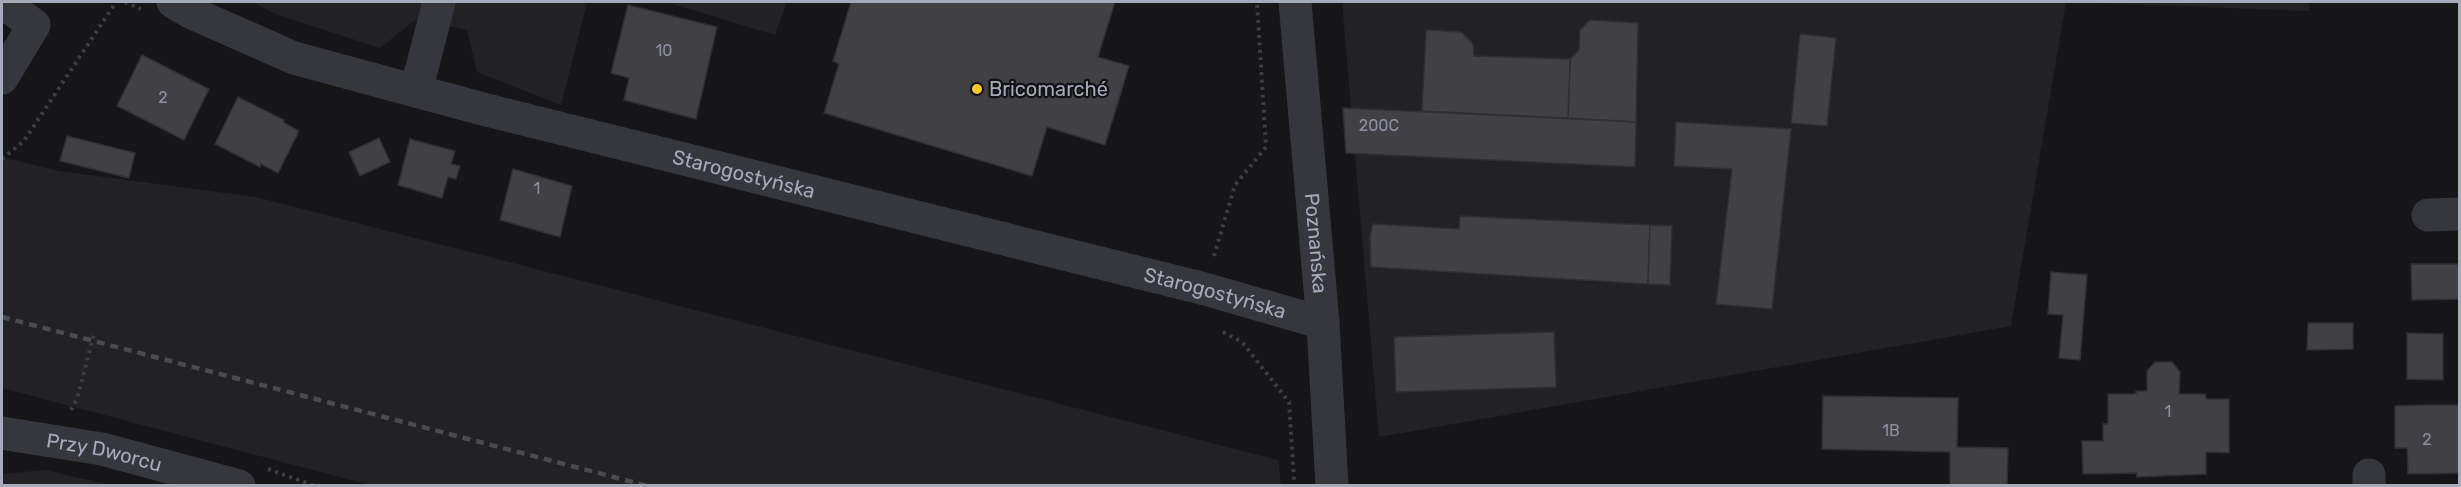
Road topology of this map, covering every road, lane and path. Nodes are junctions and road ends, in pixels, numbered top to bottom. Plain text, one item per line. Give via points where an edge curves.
1 (2, 2) edge
2 (116, 2) edge
3 (173, 2) edge
4 (439, 2) edge
5 (1257, 2) edge
6 (1295, 2) edge
7 (2, 78) edge
8 (416, 91) junction
9 (2, 159) edge
10 (1212, 261) dead end
11 (1323, 323) junction
12 (1215, 328) dead end
13 (94, 334) dead end
14 (2, 433) edge
15 (63, 442) junction
16 (239, 486) edge
17 (1294, 486) edge
18 (1332, 486) edge

1 - 7 street via 34,25
2 - 9 path via 24,141
3 - 8 street, Starogostyńska via 294,58
4 - 8 street
5 - 10 path via 1266,147 1235,185
6 - 11 street, Poznańska
8 - 11 street, Starogostyńska via 1205,289
11 - 18 street, Poznańska
12 - 17 path via 1242,342 1289,402
13 - 15 path
14 - 15 street, Przy Dworcu
15 - 16 street, Przy Dworcu

